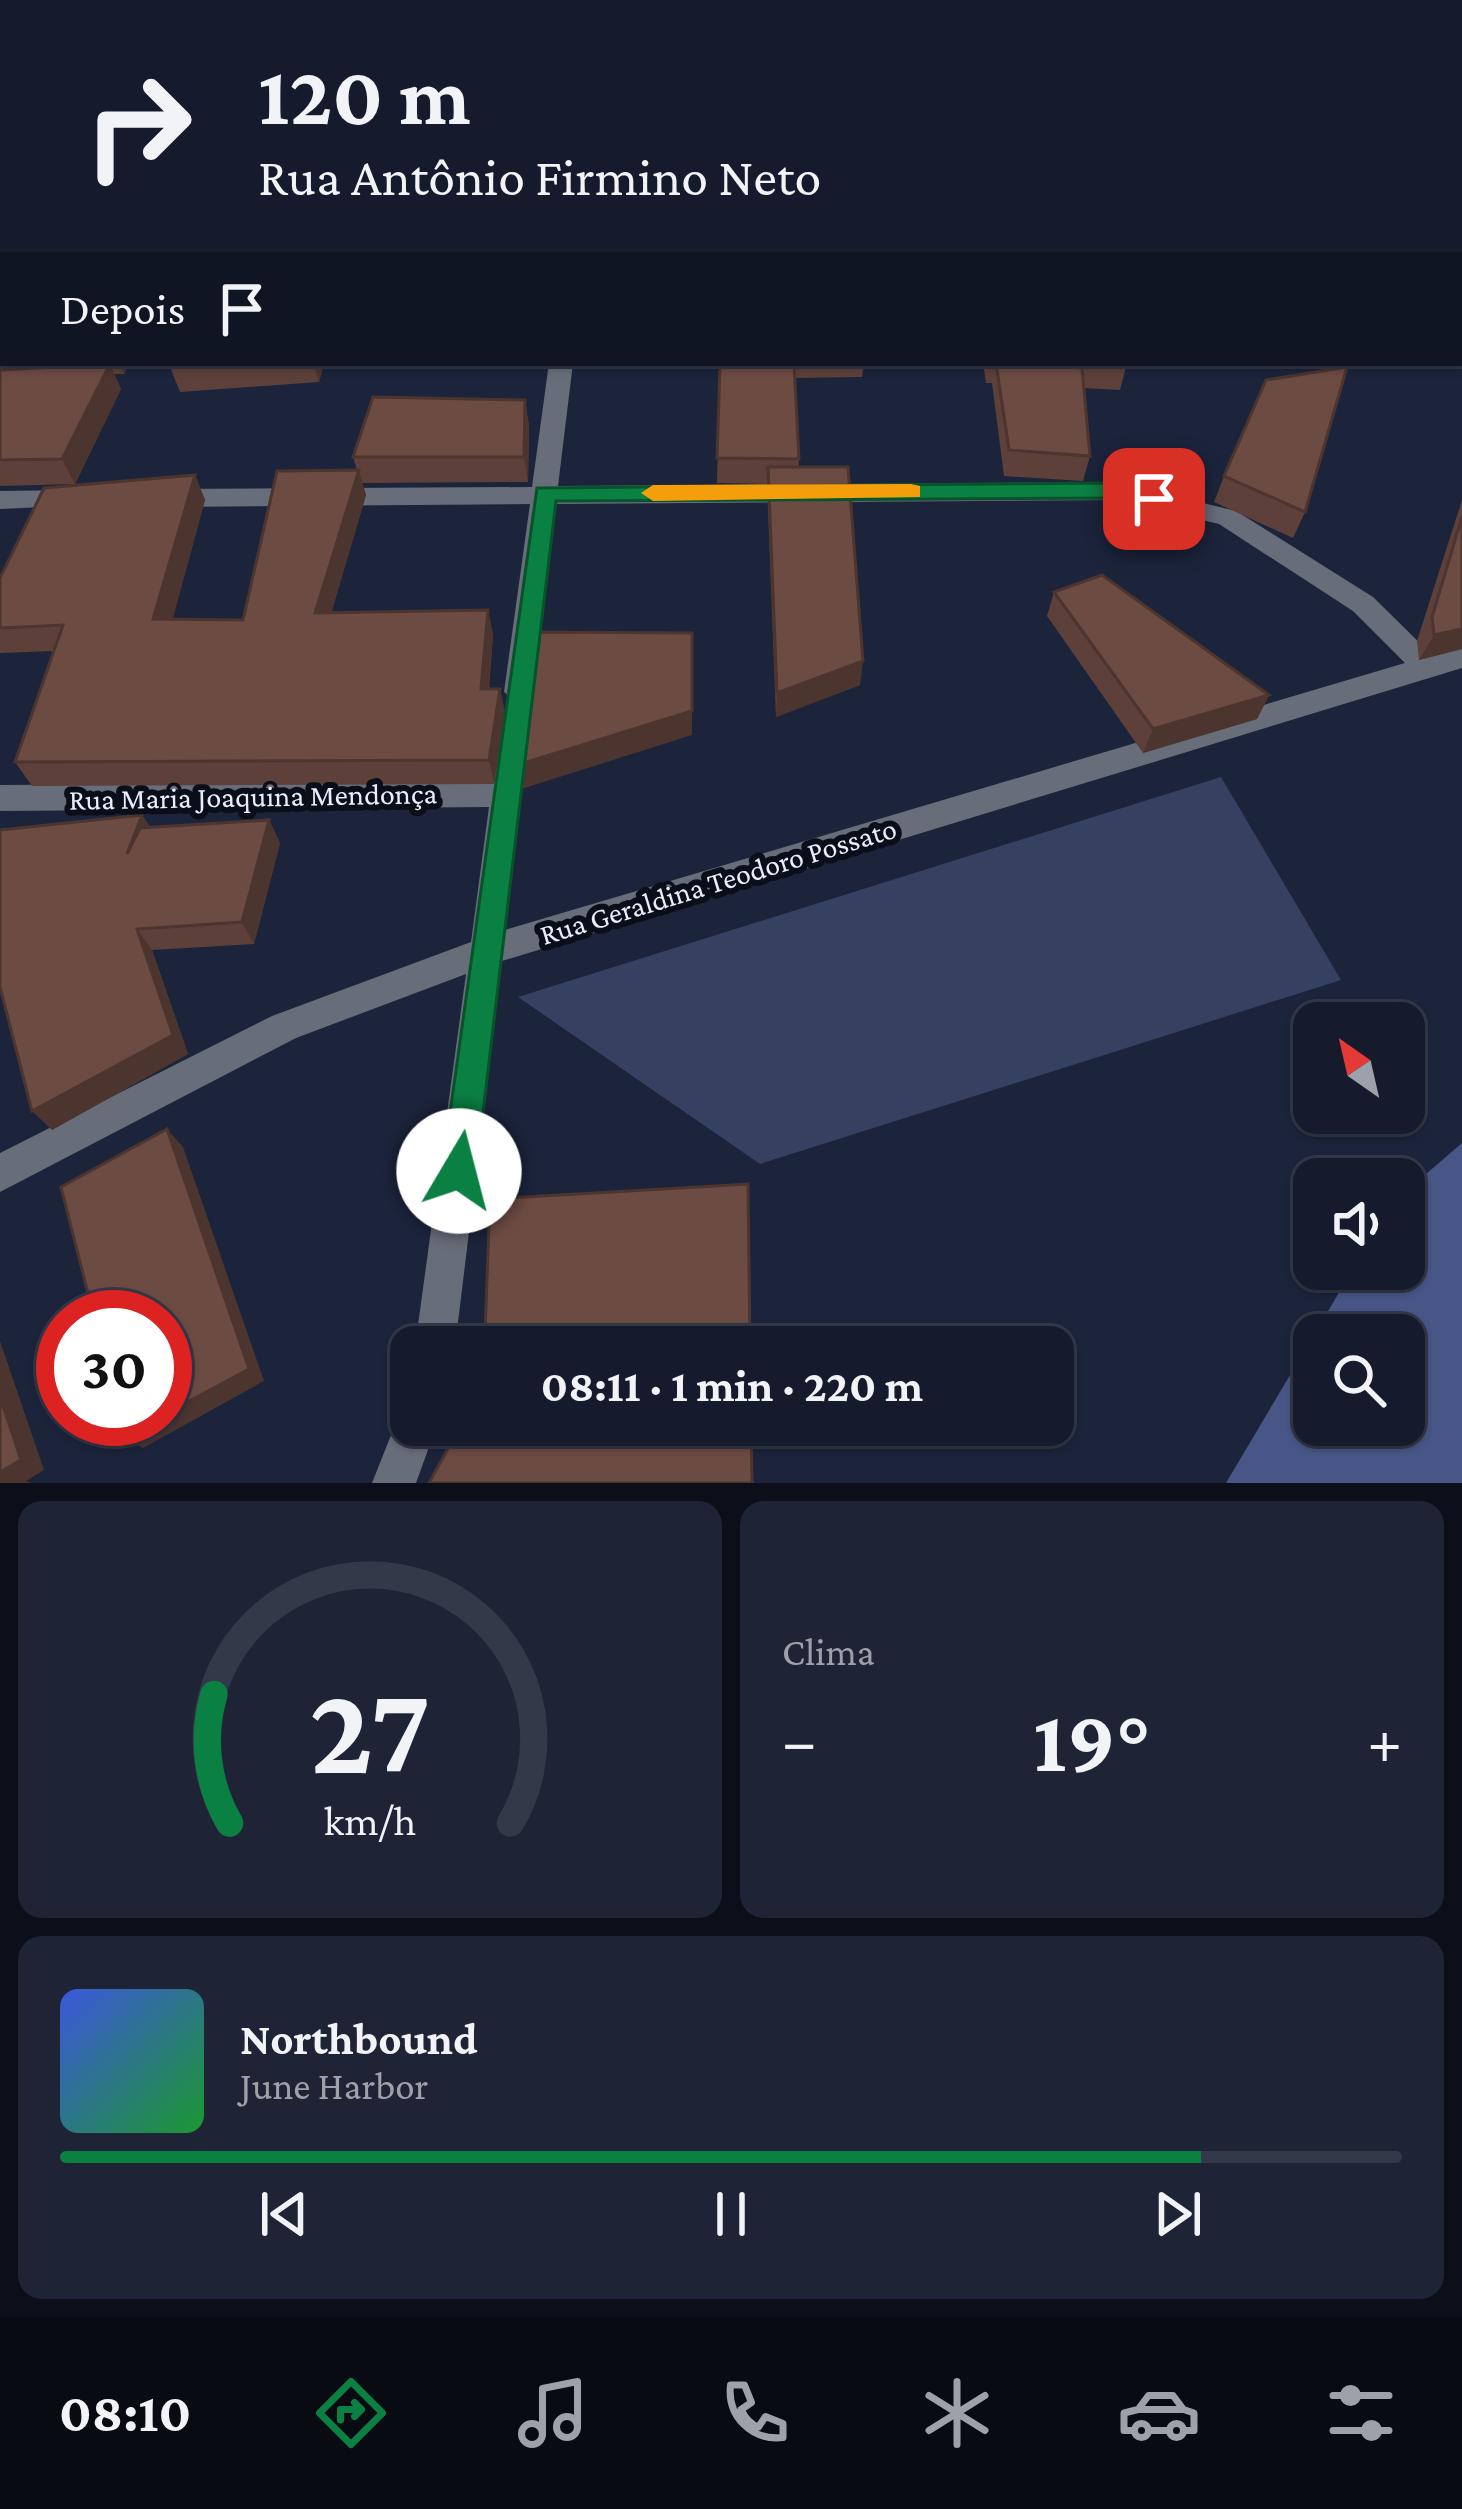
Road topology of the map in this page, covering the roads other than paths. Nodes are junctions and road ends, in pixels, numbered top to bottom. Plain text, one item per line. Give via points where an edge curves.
1 (561, 366) edge
2 (546, 494) junction
3 (143, 498) edge
4 (96, 499) edge
5 (0, 500) edge
6 (1462, 656) edge
7 (1427, 668) junction
8 (506, 794) junction
9 (0, 799) edge
10 (488, 950) junction
11 (0, 1173) edge
12 (438, 1326) edge
13 (408, 1446) edge
14 (394, 1483) edge

1 - 2 street
2 - 3 street
2 - 7 street via 1117,490 1227,517 1364,604
2 - 8 street
4 - 5 street
6 - 7 street, Rua Geraldina Teodoro Possato
7 - 10 street, Rua Geraldina Teodoro Possato
8 - 9 street, Rua Maria Joaquina Mendonça
8 - 10 street
10 - 11 street, Rua Geraldina Teodoro Possato via 284,1027
10 - 12 street
13 - 14 street

